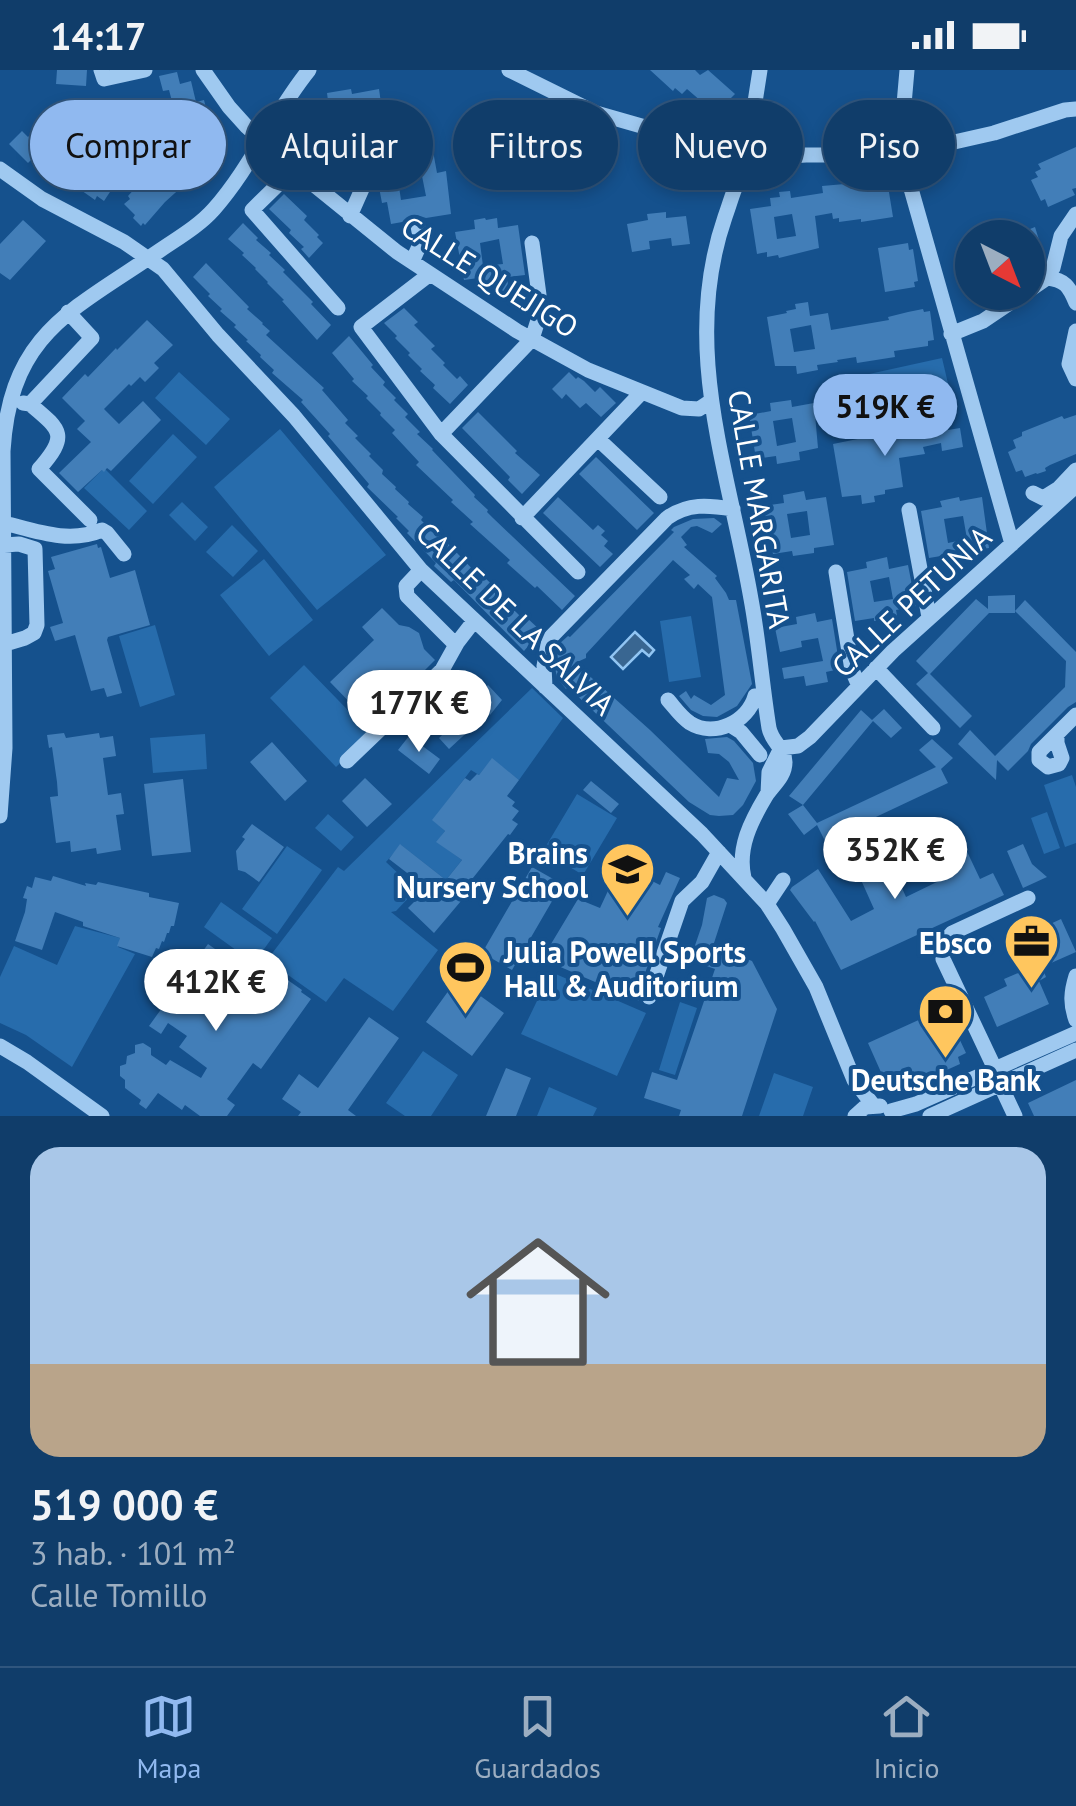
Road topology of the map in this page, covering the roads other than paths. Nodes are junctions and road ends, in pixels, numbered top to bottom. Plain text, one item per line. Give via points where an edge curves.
1 (102, 70) edge
2 (145, 70) edge
3 (202, 70) edge
4 (309, 70) edge
5 (509, 70) edge
6 (760, 70) edge
7 (907, 70) edge
8 (289, 100) edge
9 (755, 100) edge
10 (904, 100) edge
11 (1072, 108) edge
12 (638, 125) edge
13 (246, 126) edge
14 (955, 142) edge
15 (246, 164) edge
16 (0, 168) edge
17 (272, 190) edge
18 (319, 190) edge
19 (361, 190) edge
20 (734, 190) edge
21 (911, 190) edge
22 (1076, 214) edge
23 (350, 216) junction
24 (418, 226) dead end
25 (532, 243) dead end
26 (148, 259) junction
27 (412, 262) junction
28 (430, 274) junction
29 (1047, 278) joint
30 (1076, 303) edge
31 (338, 308) dead end
32 (999, 310) edge
33 (68, 312) junction
34 (1076, 331) edge
35 (952, 334) junction
36 (532, 339) junction
37 (1076, 380) edge
38 (642, 392) junction
39 (711, 401) junction
40 (9, 402) junction
41 (30, 404) junction
42 (442, 434) junction
43 (598, 440) junction
44 (1076, 470) edge
45 (1076, 486) edge
46 (1032, 493) dead end
47 (660, 497) dead end
48 (733, 510) junction
49 (909, 510) dead end
50 (522, 518) junction
51 (90, 520) dead end
52 (4, 523) junction
53 (4, 544) junction
54 (1012, 544) junction
55 (124, 554) dead end
56 (422, 570) junction
57 (578, 572) dead end
58 (836, 572) dead end
59 (930, 617) junction
60 (474, 621) junction
61 (457, 643) junction
62 (5, 644) junction
63 (876, 668) junction
64 (858, 686) junction
65 (545, 687) junction
66 (764, 695) junction
67 (668, 700) dead end
68 (1076, 715) edge
69 (730, 726) junction
70 (933, 728) dead end
71 (1057, 734) dead end
72 (3, 740) edge
73 (782, 748) junction
74 (760, 755) dead end
75 (347, 761) dead end
76 (0, 816) edge
77 (744, 842) junction
78 (720, 852) junction
79 (744, 878) junction
80 (783, 880) dead end
81 (1028, 898) dead end
82 (767, 904) junction
83 (1076, 976) edge
84 (649, 997) dead end
85 (1076, 1020) edge
86 (1076, 1033) edge
87 (0, 1046) edge
88 (1076, 1050) edge
89 (998, 1077) junction
90 (862, 1111) edge
91 (893, 1113) edge
92 (102, 1116) edge
93 (930, 1116) edge
94 (1015, 1116) edge

1 - 2 street via 104,78
3 - 13 street, CALLE QUEJIGO
4 - 8 street
5 - 12 street via 596,113
6 - 9 street
7 - 10 street
11 - 14 street
15 - 26 street via 213,210
16 - 26 street, CALLE DE LA SALVIA
17 - 31 street via 252,210
18 - 23 street, CALLE QUEJIGO
19 - 23 street
20 - 39 street, CALLE MARGARITA via 708,288
21 - 35 street
22 - 29 street via 1060,236
23 - 27 street, CALLE QUEJIGO
24 - 27 street
25 - 36 street via 539,294
26 - 33 street
26 - 56 street, CALLE DE LA SALVIA via 294,416
27 - 28 street, CALLE QUEJIGO
28 - 36 street, CALLE QUEJIGO
28 - 42 street via 361,327
29 - 30 street via 1068,285
32 - 35 street
33 - 40 street via 27,360
33 - 41 street via 92,338
34 - 37 street via 1069,364
35 - 54 street
36 - 38 street, CALLE QUEJIGO
36 - 42 street
38 - 39 street, CALLE QUEJIGO via 692,410
38 - 43 street
39 - 48 street, CALLE MARGARITA
40 - 41 street
40 - 52 street
41 - 51 street via 58,432 39,469
42 - 50 street
43 - 47 street
43 - 50 street
44 - 46 street via 1051,494
45 - 54 street, CALLE PETUNIA
48 - 65 street via 688,506 667,518 549,638
48 - 66 street, CALLE MARGARITA
49 - 59 street
50 - 57 street
52 - 53 street
52 - 55 street via 59,537 102,530
53 - 62 street
53 - 62 street via 36,548 37,624 25,638
54 - 59 street, CALLE PETUNIA
56 - 60 street, CALLE DE LA SALVIA
56 - 61 street via 406,586 407,596
58 - 64 street
59 - 63 street, CALLE PETUNIA
60 - 61 street
60 - 65 street, CALLE DE LA SALVIA
61 - 75 street via 442,670
62 - 72 street
63 - 64 street, CALLE PETUNIA
63 - 70 street
64 - 73 street, CALLE PETUNIA via 804,743
65 - 78 street, CALLE DE LA SALVIA
66 - 69 street via 755,696
66 - 73 street, CALLE MARGARITA via 771,736
67 - 69 street via 692,724
68 - 71 street
69 - 74 street
72 - 76 street
73 - 77 street
77 - 78 street
77 - 79 street
78 - 79 street, CALLE DE LA SALVIA
78 - 84 street via 682,900
79 - 82 street, CALLE DE LA SALVIA
80 - 82 street
81 - 89 street via 942,944
82 - 90 street, CALLE DE LA SALVIA via 816,988
83 - 85 street
86 - 89 street
87 - 92 street
88 - 89 street
89 - 91 street
89 - 93 street
89 - 94 street
90 - 91 street

